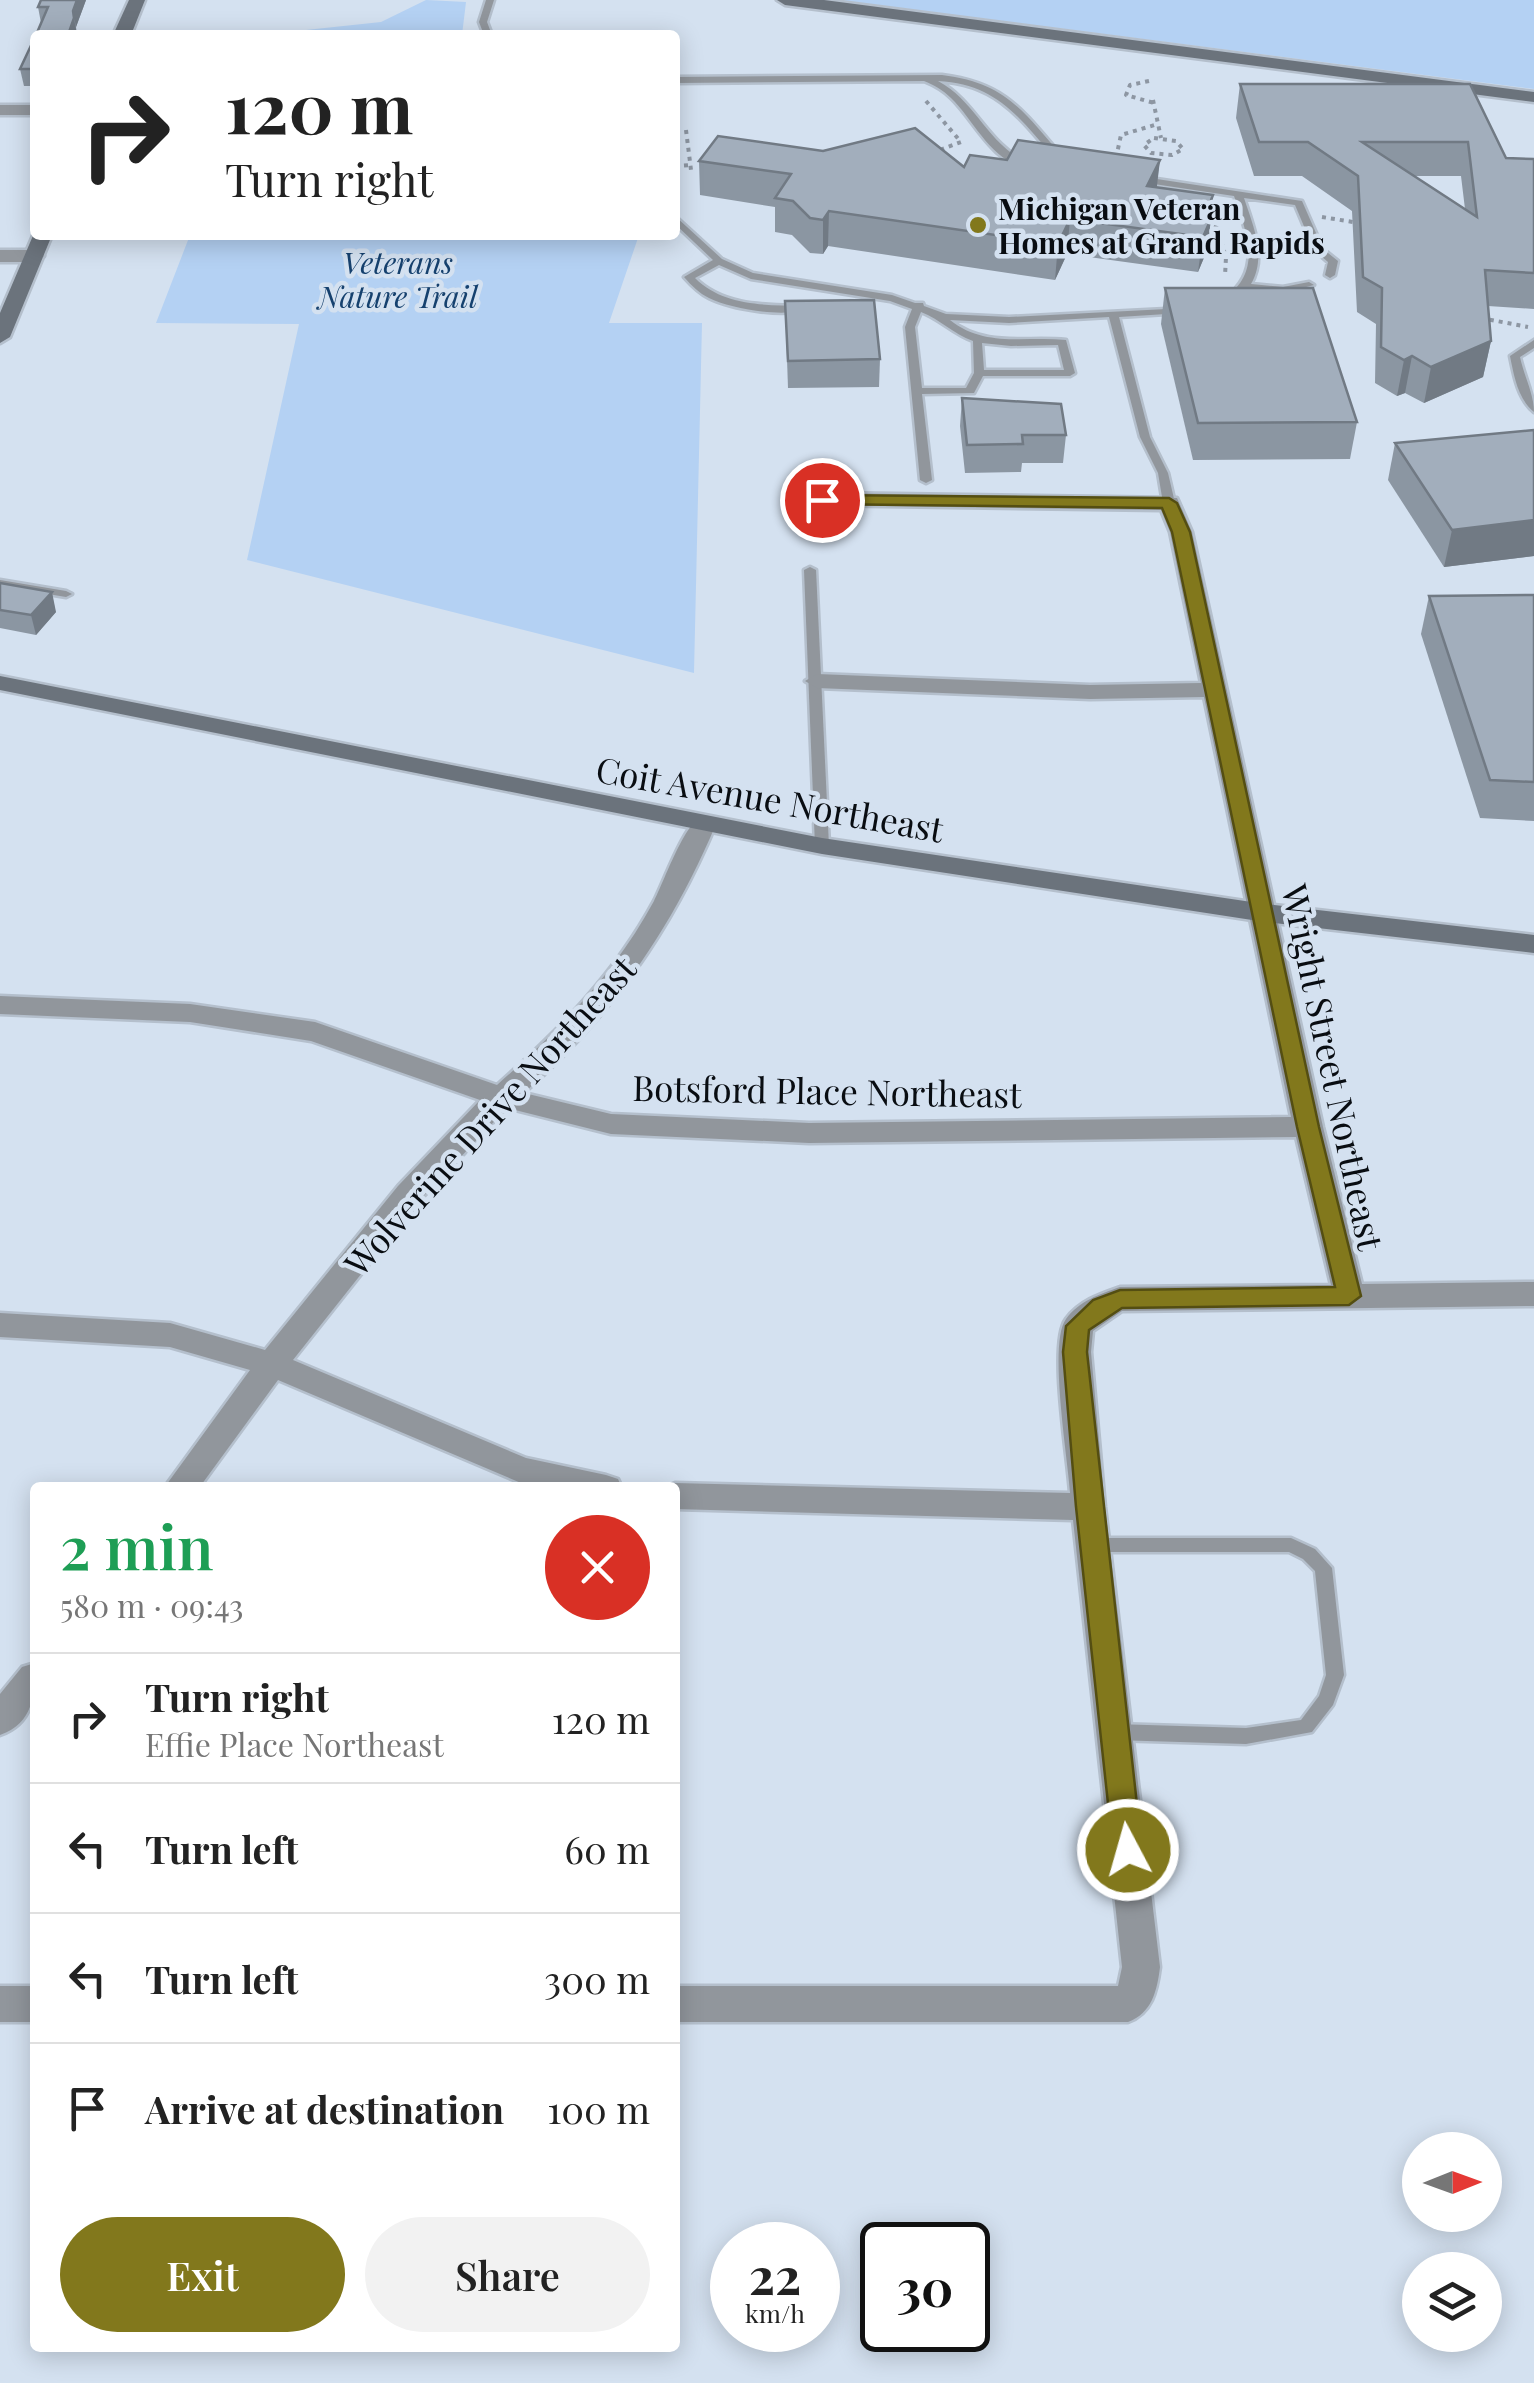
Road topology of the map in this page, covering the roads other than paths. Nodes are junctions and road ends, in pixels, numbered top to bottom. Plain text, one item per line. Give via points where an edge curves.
1 (137, 0) edge
2 (490, 0) edge
3 (785, 0) edge
4 (124, 30) edge
5 (486, 30) edge
6 (920, 78) junction
7 (680, 80) edge
8 (1534, 97) edge
9 (0, 110) edge
10 (30, 110) edge
11 (1040, 167) edge
12 (1054, 169) edge
13 (1118, 176) edge
14 (1238, 192) junction
15 (680, 223) edge
16 (40, 240) edge
17 (0, 256) edge
18 (34, 256) junction
19 (719, 260) junction
20 (1330, 275) dead end
21 (1308, 285) edge
22 (1247, 287) junction
23 (1218, 304) edge
24 (919, 305) junction
25 (1198, 309) edge
26 (818, 310) edge
27 (935, 314) junction
28 (1113, 315) junction
29 (0, 338) edge
30 (977, 342) junction
31 (1534, 343) edge
32 (979, 374) junction
33 (916, 391) junction
34 (1534, 408) edge
35 (926, 480) dead end
36 (822, 500) dead end
37 (1169, 503) junction
38 (810, 570) dead end
39 (0, 584) edge
40 (66, 594) dead end
41 (818, 682) junction
42 (0, 683) edge
43 (1213, 690) junction
44 (703, 824) junction
45 (822, 846) junction
46 (1265, 913) junction
47 (1534, 944) edge
48 (0, 1004) edge
49 (505, 1098) junction
50 (1308, 1127) junction
51 (1534, 1294) edge
52 (1349, 1296) junction
53 (0, 1325) edge
54 (272, 1364) junction
55 (184, 1482) edge
56 (578, 1482) edge
57 (680, 1496) edge
58 (1088, 1507) junction
59 (1093, 1545) junction
60 (30, 1684) edge
61 (0, 1720) edge
62 (1114, 1732) junction
63 (0, 2004) edge
64 (30, 2004) edge
65 (680, 2004) edge

1 - 4 main road
2 - 5 lane
3 - 8 main road
6 - 7 lane
6 - 11 lane via 948,88 1010,159
6 - 12 lane via 995,89 1068,168
9 - 10 street
13 - 14 lane
14 - 20 lane via 1296,202 1319,250 1333,260
14 - 22 lane via 1256,253
15 - 19 lane
16 - 18 main road
17 - 18 street
18 - 29 main road
19 - 24 lane via 764,280
19 - 26 lane via 689,277 696,287 744,307
21 - 22 lane
22 - 23 lane
24 - 27 lane
24 - 33 lane via 910,327
25 - 28 lane
27 - 28 lane via 987,320
27 - 30 lane
28 - 37 lane
30 - 32 lane
30 - 32 lane via 1062,342 1070,373
31 - 34 lane via 1517,351 1516,360
32 - 33 lane via 970,391
33 - 35 lane
36 - 37 street
37 - 43 street, Wright Street Northeast via 1181,532
38 - 41 lane
39 - 40 lane
41 - 43 street
41 - 45 lane
42 - 44 main road, Coit Avenue Northeast
43 - 46 street, Wright Street Northeast
44 - 45 main road, Coit Avenue Northeast
44 - 49 street, Wolverine Drive Northeast via 640,950 588,1016
45 - 46 main road, Coit Avenue Northeast
46 - 47 main road, Coit Avenue Northeast
46 - 50 street, Wright Street Northeast
48 - 49 street, Botsford Place Northeast via 190,1013 315,1032
49 - 50 street, Botsford Place Northeast via 610,1124 810,1133
49 - 54 street, Wolverine Drive Northeast via 446,1150
50 - 52 street, Wright Street Northeast
51 - 52 street
52 - 58 street via 1120,1299 1102,1306 1078,1326 1075,1352
53 - 54 street via 170,1335
54 - 55 street, Wolverine Drive Northeast
54 - 56 street via 521,1470
57 - 58 street
58 - 59 street
59 - 62 street
59 - 62 lane via 1291,1545 1310,1554 1322,1568 1335,1674 1327,1700 1306,1727 1246,1736
60 - 61 street
62 - 65 street via 1141,1967 1128,2004
63 - 64 street

